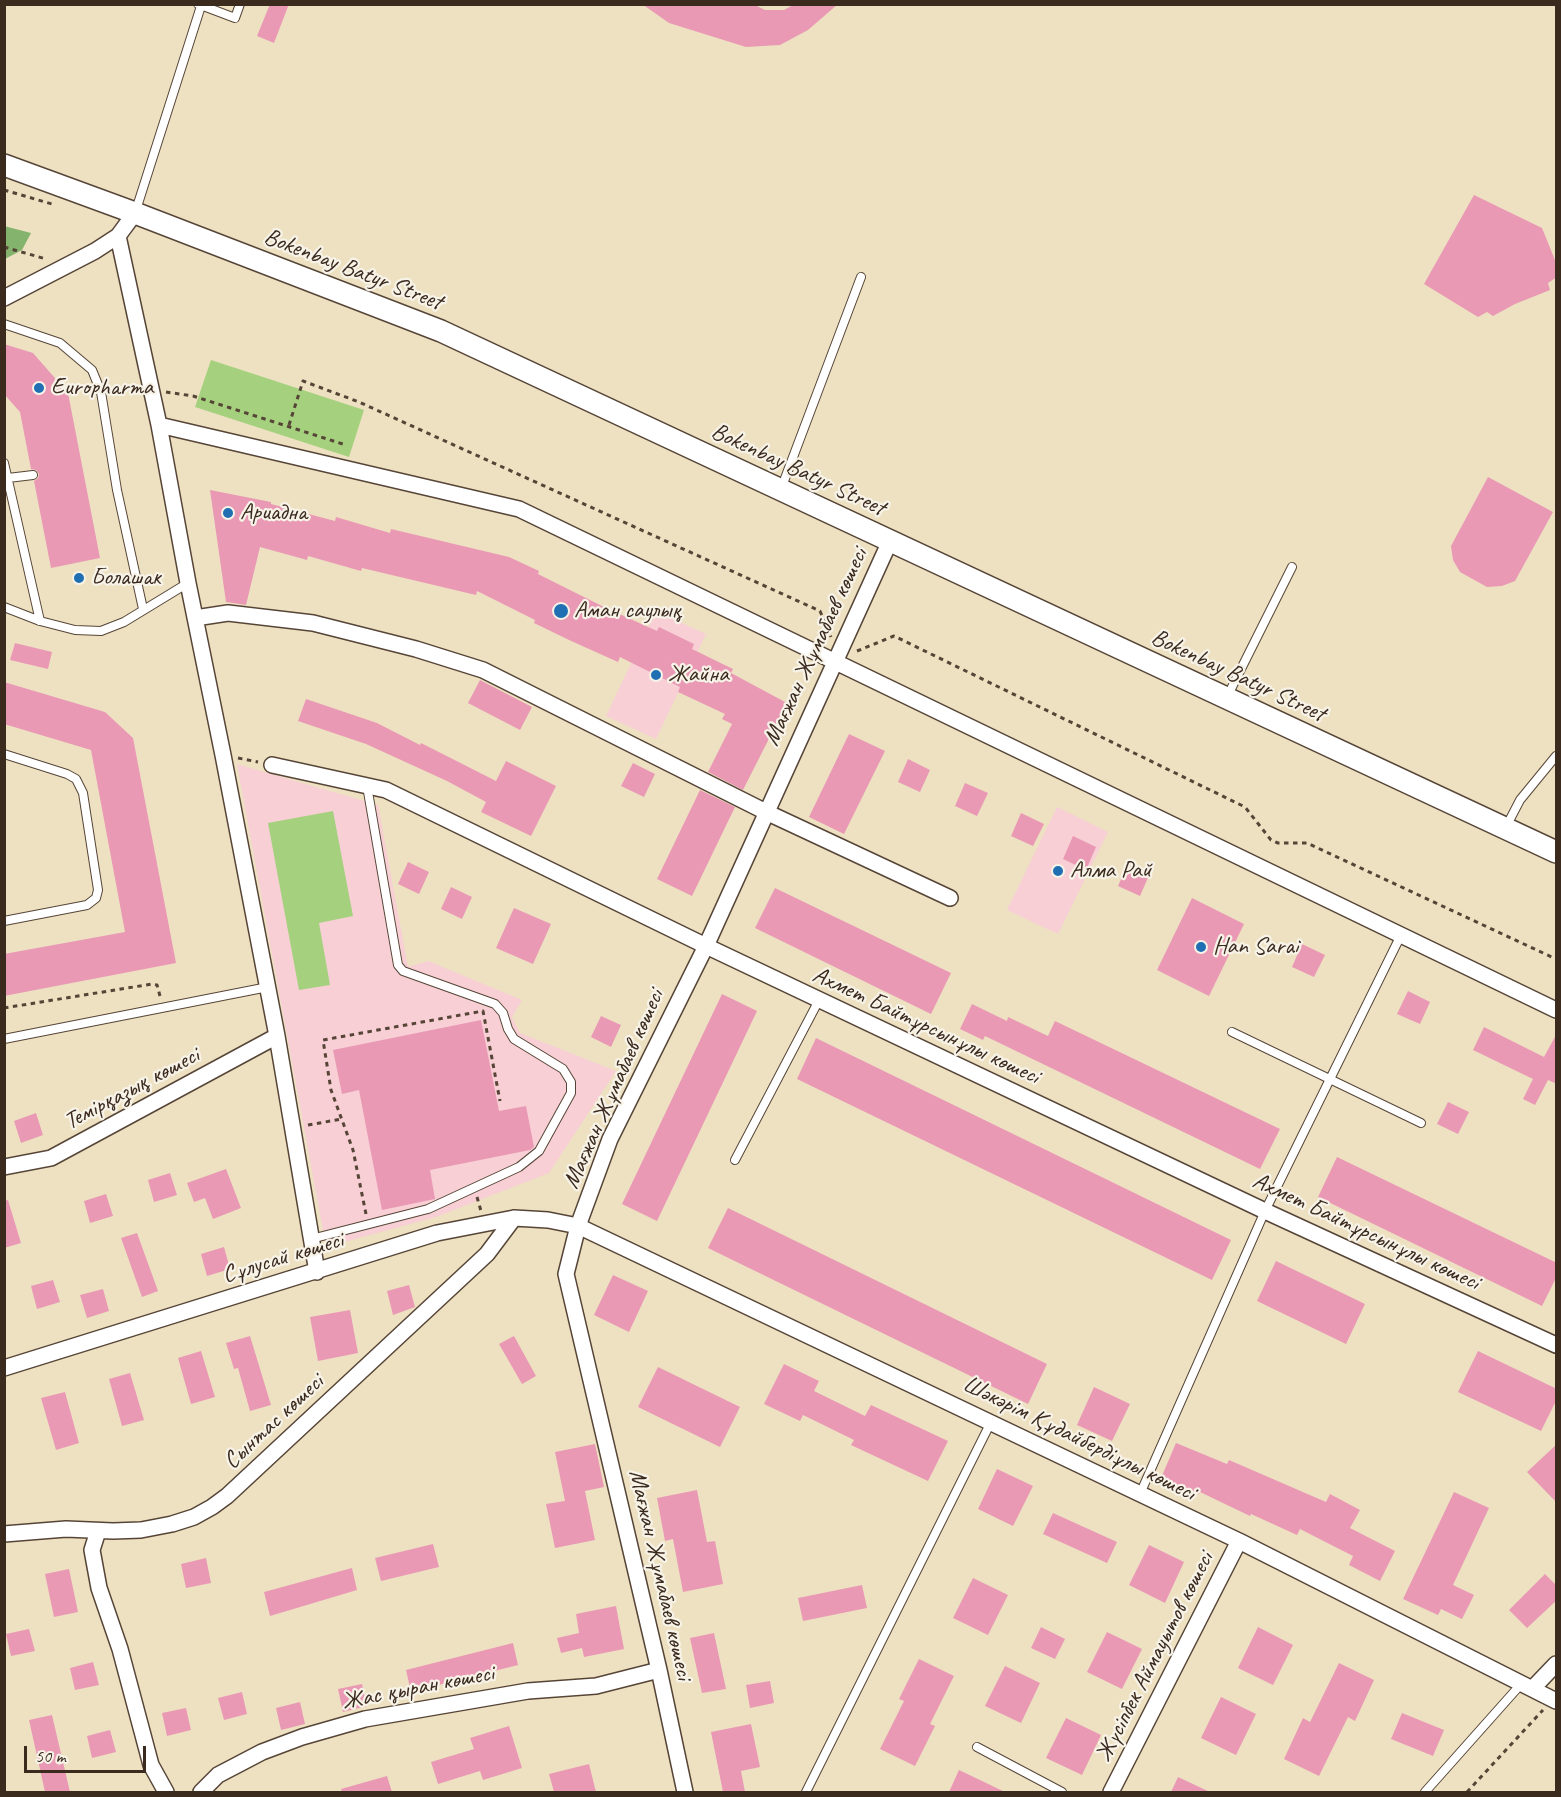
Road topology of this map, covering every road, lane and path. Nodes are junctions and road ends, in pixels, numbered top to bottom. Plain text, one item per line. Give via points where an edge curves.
1 (240, 4) edge
2 (199, 5) edge
3 (4, 165) edge
4 (4, 190) edge
5 (56, 205) dead end
6 (135, 213) junction
7 (118, 236) junction
8 (4, 247) edge
9 (39, 264) dead end
10 (861, 277) dead end
11 (4, 298) edge
12 (4, 324) edge
13 (151, 391) junction
14 (159, 425) junction
15 (289, 426) junction
16 (346, 445) dead end
17 (4, 463) edge
18 (33, 475) dead end
19 (8, 478) junction
20 (781, 491) junction
21 (7, 493) edge
22 (890, 541) junction
23 (1292, 567) dead end
24 (188, 584) junction
25 (4, 607) edge
26 (143, 609) junction
27 (195, 618) junction
28 (40, 621) junction
29 (837, 654) junction
30 (1227, 699) junction
31 (4, 754) edge
32 (224, 755) junction
33 (1557, 756) edge
34 (272, 765) joint
35 (367, 786) junction
36 (766, 812) junction
37 (1505, 828) junction
38 (1557, 852) edge
39 (950, 898) dead end
40 (4, 921) edge
41 (1402, 934) junction
42 (706, 946) junction
43 (1557, 959) edge
44 (267, 987) junction
45 (819, 999) junction
46 (164, 1007) junction
47 (4, 1008) edge
48 (1557, 1010) edge
49 (1232, 1032) dead end
50 (277, 1036) junction
51 (4, 1039) edge
52 (1330, 1080) junction
53 (500, 1101) dead end
54 (342, 1119) junction
55 (1421, 1123) dead end
56 (292, 1128) junction
57 (735, 1160) dead end
58 (4, 1167) edge
59 (474, 1188) junction
60 (1265, 1211) junction
61 (514, 1218) junction
62 (368, 1224) junction
63 (484, 1224) junction
64 (578, 1226) junction
65 (311, 1239) junction
66 (317, 1272) junction
67 (1557, 1345) edge
68 (4, 1368) edge
69 (991, 1422) junction
70 (1140, 1494) junction
71 (98, 1531) junction
72 (4, 1534) edge
73 (1239, 1541) junction
74 (1557, 1664) edge
75 (659, 1670) junction
76 (1527, 1685) junction
77 (1555, 1700) edge
78 (977, 1747) dead end
79 (166, 1792) edge
80 (201, 1792) edge
81 (685, 1792) edge
82 (806, 1792) edge
83 (1062, 1792) edge
84 (1111, 1792) edge
85 (1425, 1792) edge
86 (1467, 1792) edge

1 - 2 lane via 235,18
2 - 6 lane
3 - 6 main road, Bokenbay Batyr Street
4 - 5 path
6 - 7 street
6 - 20 main road, Bokenbay Batyr Street via 441,331
7 - 11 street
7 - 13 street
8 - 9 path via 47,260
10 - 20 lane
12 - 26 lane via 60,343 92,370 101,392
13 - 14 street
13 - 15 path via 193,396
14 - 24 street
14 - 29 street via 519,508
15 - 16 path
15 - 29 path via 303,381 359,402 820,611
17 - 19 lane
18 - 19 lane
19 - 21 lane
20 - 22 main road, Bokenbay Batyr Street
21 - 28 lane
22 - 29 street, Мағжан Жұмабаев көшесі
22 - 30 main road, Bokenbay Batyr Street
23 - 30 lane
24 - 26 lane
24 - 27 street
25 - 28 lane
26 - 28 lane via 101,632
27 - 32 street
27 - 36 street via 228,614 313,623 483,670
29 - 36 street, Мағжан Жұмабаев көшесі
29 - 41 street
29 - 43 path via 854,653 894,636 1245,807 1271,840 1307,843
30 - 37 main road, Bokenbay Batyr Street
31 - 40 lane via 76,779 82,793 98,890 96,898 87,905
32 - 34 path
32 - 44 street
33 - 37 lane via 1520,800
34 - 35 street, Ахмет Байтұрсынұлы көшесі
35 - 42 street, Ахмет Байтұрсынұлы көшесі via 386,790
35 - 59 lane via 398,965 403,971 495,1004 514,1039 563,1069 571,1082 571,1093 539,1151 519,1167
36 - 39 street
36 - 42 street, Мағжан Жұмабаев көшесі
37 - 38 main road, Bokenbay Batyr Street
41 - 48 street
41 - 52 lane
42 - 45 street, Ахмет Байтұрсынұлы көшесі
42 - 64 street, Мағжан Жұмабаев көшесі via 610,1139
44 - 46 lane
44 - 50 street
45 - 57 lane
45 - 60 street, Ахмет Байтұрсынұлы көшесі
46 - 47 path via 157,985 152,984
46 - 51 lane
49 - 52 lane
50 - 56 street
50 - 58 street, Темірқазық көшесі via 51,1158
52 - 55 lane
52 - 60 lane
53 - 54 path via 483,1011 323,1040 331,1090
54 - 56 path
54 - 62 path via 353,1150
56 - 65 street
59 - 62 lane via 428,1209
59 - 63 path
60 - 67 street, Ахмет Байтұрсынұлы көшесі
60 - 70 lane
61 - 63 street, Сұлусай көшесі
61 - 64 street, Сұлусай көшесі
61 - 71 street, Сынтас көшесі via 487,1254 227,1496 172,1524 141,1530
62 - 65 lane
63 - 66 street, Сұлусай көшесі via 438,1233
64 - 69 street, Шәкәрім Құдайбердіұлы көшесі
64 - 75 street, Мағжан Жұмабаев көшесі via 566,1274
65 - 66 street
66 - 68 street, Сұлусай көшесі
69 - 70 street, Шәкәрім Құдайбердіұлы көшесі
69 - 82 lane
70 - 73 street, Шәкәрім Құдайбердіұлы көшесі
71 - 72 street, Сынтас көшесі via 66,1529
71 - 79 street via 92,1550 99,1588 123,1659 151,1765
73 - 76 street, Шәкәрім Құдайбердіұлы көшесі
73 - 84 street, Жүсіпбек Аймауытов көшесі
74 - 76 street
75 - 80 street, Жас қыран көшесі via 596,1686 528,1691 365,1719 262,1752 218,1775
75 - 81 street, Мағжан Жұмабаев көшесі
76 - 77 street, Шәкәрім Құдайбердіұлы көшесі
76 - 85 lane
77 - 86 path
78 - 83 lane

